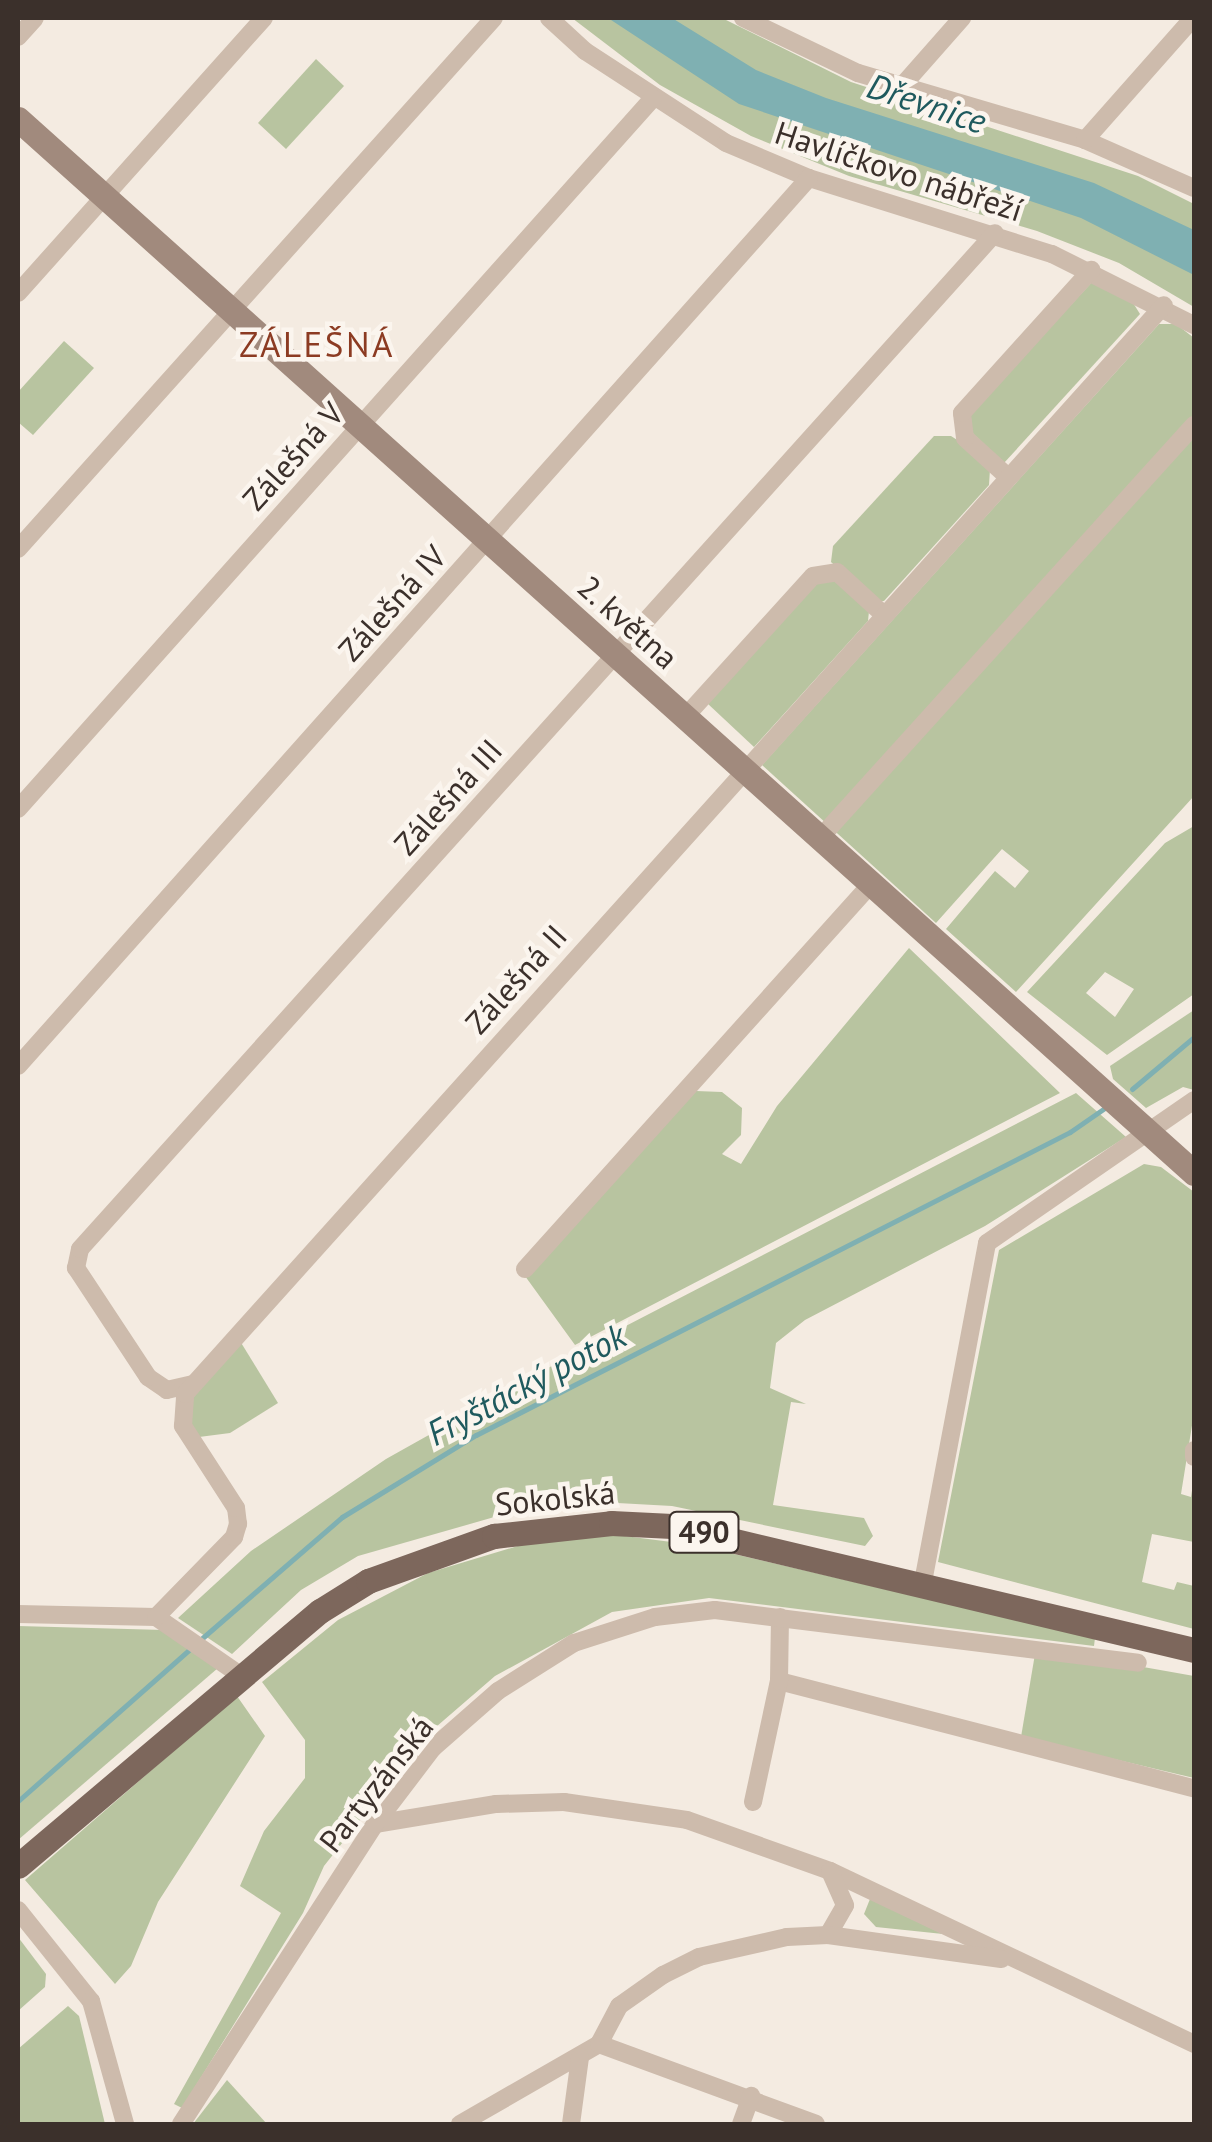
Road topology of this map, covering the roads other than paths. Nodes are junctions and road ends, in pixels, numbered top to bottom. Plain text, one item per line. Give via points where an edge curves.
1 (35, 18) edge
2 (264, 18) edge
3 (494, 18) edge
4 (549, 18) edge
5 (743, 18) edge
6 (962, 18) edge
7 (1193, 18) edge
8 (18, 38) edge
9 (902, 86) junction
10 (653, 98) junction
11 (18, 119) edge
12 (1085, 140) junction
13 (809, 178) junction
14 (1194, 188) edge
15 (104, 196) junction
16 (995, 234) junction
17 (1092, 270) junction
18 (18, 294) edge
19 (1164, 305) junction
20 (234, 310) junction
21 (1194, 325) edge
22 (1194, 425) edge
23 (361, 426) junction
24 (1008, 477) junction
25 (488, 541) junction
26 (18, 549) edge
27 (884, 615) junction
28 (616, 655) junction
29 (685, 717) junction
30 (745, 770) junction
31 (18, 809) edge
32 (820, 838) junction
33 (872, 884) junction
34 (18, 1066) edge
35 (1194, 1100) edge
36 (1143, 1129) junction
37 (1194, 1173) edge
38 (525, 1269) dead end
39 (193, 1384) junction
40 (923, 1582) junction
41 (18, 1614) edge
42 (780, 1616) junction
43 (165, 1621) junction
44 (1194, 1650) edge
45 (1138, 1663) dead end
46 (231, 1667) junction
47 (778, 1681) junction
48 (1194, 1788) edge
49 (753, 1802) dead end
50 (375, 1824) junction
51 (18, 1866) edge
52 (830, 1870) junction
53 (18, 1910) edge
54 (828, 1934) junction
55 (1016, 1962) junction
56 (598, 2044) junction
57 (1194, 2044) edge
58 (580, 2056) junction
59 (750, 2096) junction
60 (125, 2124) edge
61 (180, 2124) edge
62 (460, 2124) edge
63 (572, 2124) edge
64 (741, 2124) edge
65 (816, 2124) edge

1 - 8 street
2 - 15 street
3 - 20 street
4 - 10 street, Havlíčkovo nábřeží
5 - 9 street
6 - 9 street
7 - 12 street
9 - 12 street
10 - 13 street, Havlíčkovo nábřeží via 726,143
10 - 23 street, Zálešná V
11 - 15 street, 2. května
12 - 14 street
13 - 16 street, Havlíčkovo nábřeží
13 - 25 street, Zálešná IV
15 - 18 street
15 - 20 street, 2. května
16 - 17 street, Havlíčkovo nábřeží
16 - 28 street, Zálešná III
17 - 19 street, Havlíčkovo nábřeží
17 - 24 street via 962,413 965,438
19 - 21 street, Havlíčkovo nábřeží
19 - 24 street, Zálešná II
20 - 23 street, 2. května
20 - 26 street
22 - 32 street
23 - 25 street, 2. května
23 - 31 street, Zálešná V
24 - 27 street, Zálešná II
25 - 28 street, 2. května
25 - 34 street, Zálešná IV
27 - 29 street via 837,572 813,576
27 - 30 street, Zálešná II
28 - 29 street, 2. května
28 - 39 street, Zálešná III via 77,1254 80,1276 148,1377 168,1390
29 - 30 street, 2. května
30 - 32 street, 2. května
30 - 39 street, Zálešná II
32 - 33 street, 2. května
33 - 36 street, 2. května
33 - 38 street
35 - 36 street
36 - 37 street, 2. května
36 - 40 street via 987,1243
39 - 43 street via 180,1408 183,1426 236,1508 238,1524 234,1538
40 - 44 main road, Sokolská / 490
40 - 46 main road, Sokolská / 490 via 672,1526 549,1526 460,1544 368,1581
41 - 43 street
42 - 45 street, Partyzánská
42 - 47 street
42 - 50 street, Partyzánská via 715,1610 574,1643 498,1692 434,1748
43 - 46 street
46 - 51 main road, Sokolská / 490
47 - 48 street
47 - 49 street
50 - 52 street via 496,1804 625,1807 716,1828
50 - 61 street, Partyzánská
52 - 54 street via 845,1905
52 - 55 street
53 - 60 street via 92,2001
54 - 55 street
54 - 56 street via 774,1940 679,1966 620,2006
55 - 57 street
56 - 58 street
56 - 59 street
58 - 62 street
58 - 63 street
59 - 64 street
59 - 65 street

